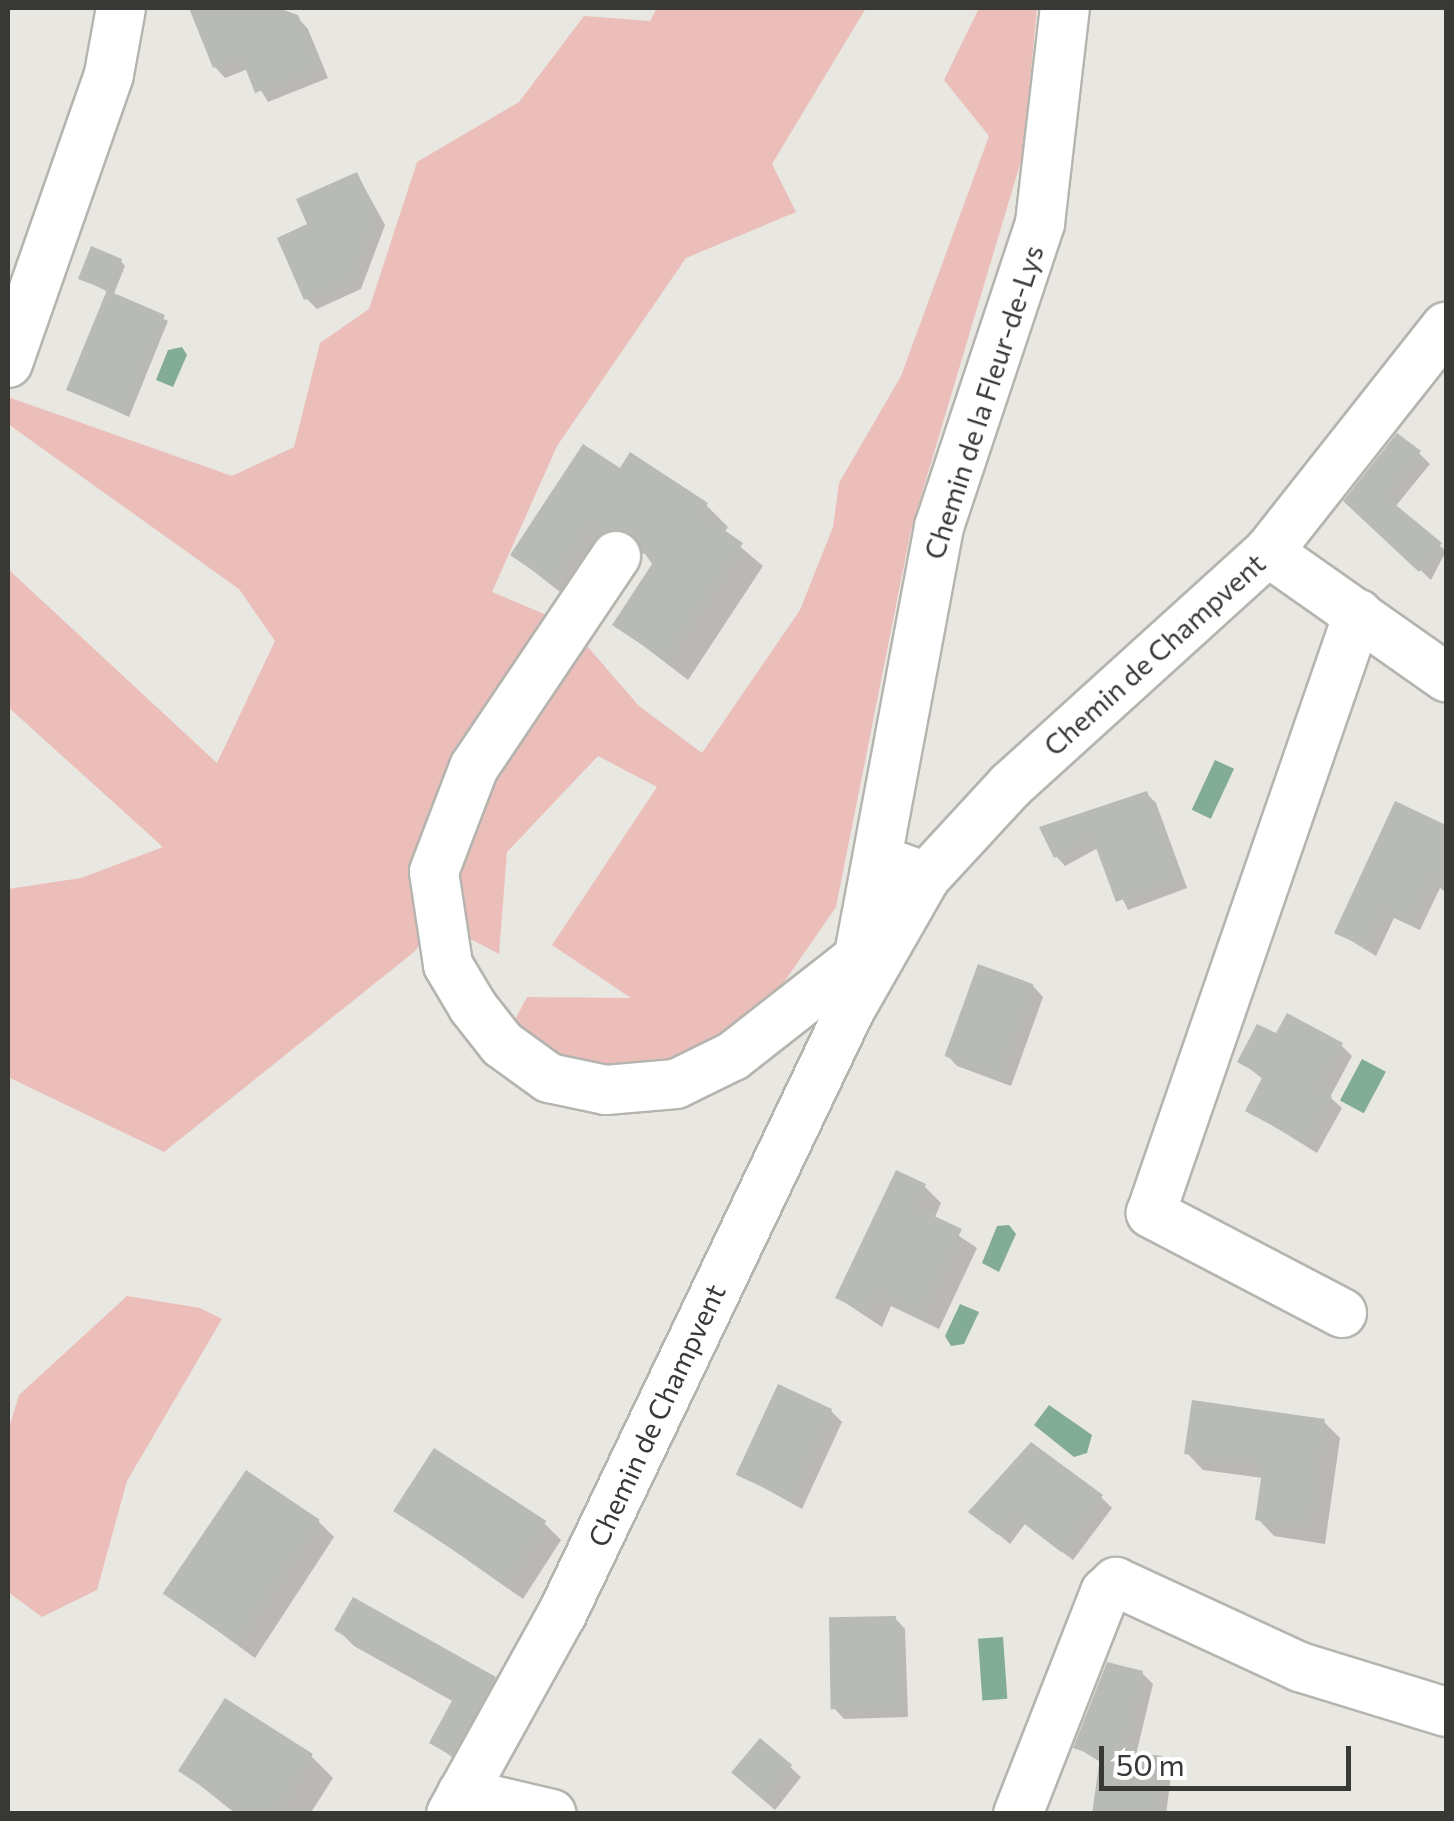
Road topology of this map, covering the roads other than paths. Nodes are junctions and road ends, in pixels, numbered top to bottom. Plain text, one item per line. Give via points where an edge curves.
1 (120, 8) edge
2 (1066, 8) edge
3 (1446, 327) edge
4 (8, 363) edge
5 (1268, 552) junction
6 (616, 556) dead end
7 (1358, 614) junction
8 (1446, 677) edge
9 (880, 853) junction
10 (926, 878) junction
11 (858, 958) junction
12 (850, 1010) junction
13 (1342, 1314) dead end
14 (1446, 1712) edge
15 (456, 1804) edge
16 (552, 1814) edge
17 (1018, 1814) edge

1 - 4 street via 109,74
2 - 9 street, Chemin de la Fleur-de-Lys via 1040,222 939,527
3 - 5 street, Chemin de Champvent
5 - 7 street
5 - 10 street, Chemin de Champvent via 1011,784
6 - 11 street via 474,767 434,872 448,965 473,1007 502,1044 550,1078 606,1090 676,1084 733,1056
7 - 8 street
7 - 13 street via 1151,1213
9 - 10 street
9 - 11 street, Chemin de Champvent
10 - 12 street, Chemin de Champvent
11 - 12 street, Chemin de Champvent
12 - 15 street, Chemin de Champvent via 562,1614
14 - 17 street via 1300,1666 1116,1582 1104,1592
15 - 16 street

